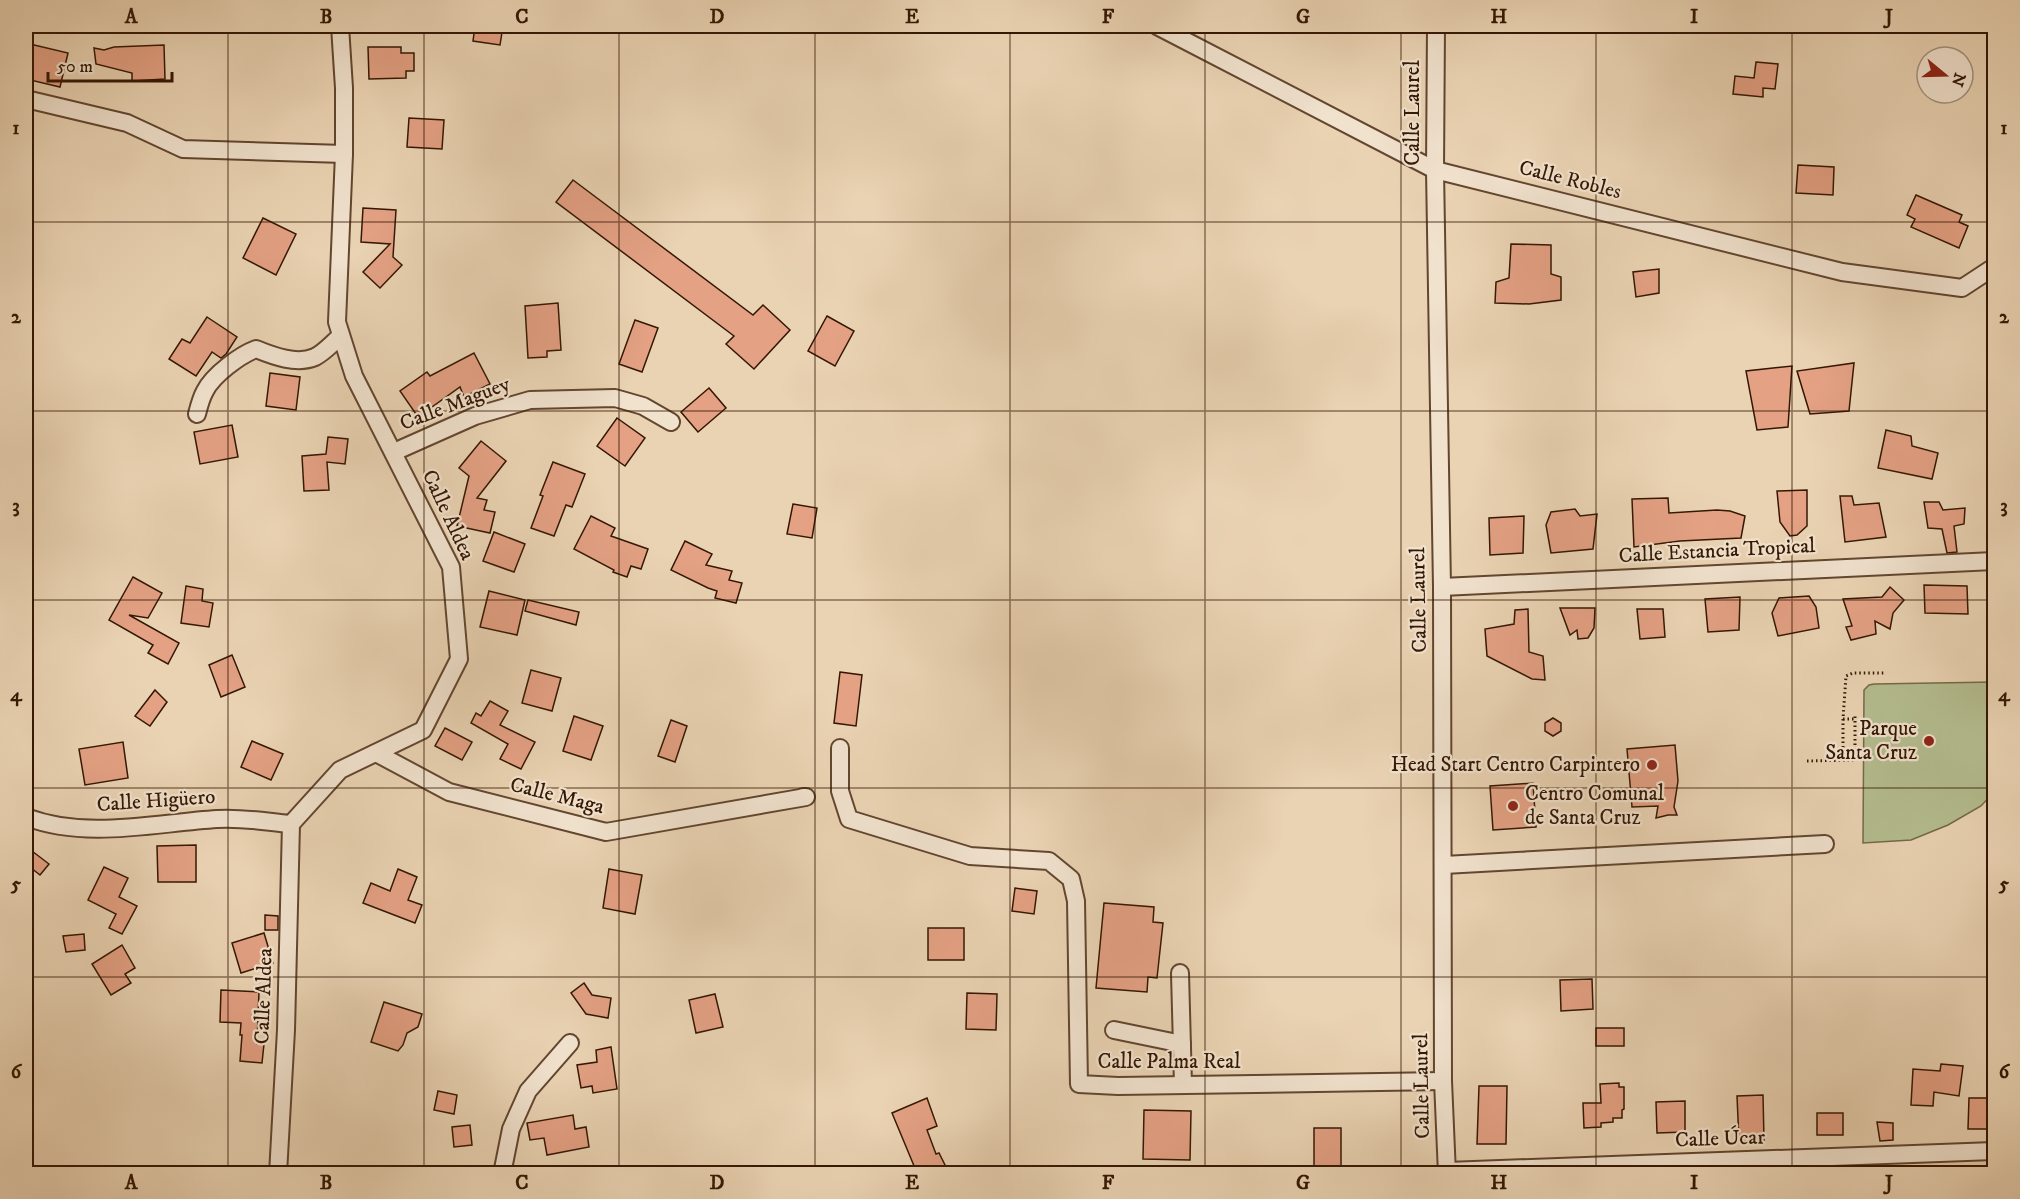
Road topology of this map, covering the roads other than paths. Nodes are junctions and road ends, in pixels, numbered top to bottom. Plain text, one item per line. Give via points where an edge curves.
1 (340, 26) edge
2 (1157, 26) edge
3 (1436, 26) edge
4 (26, 99) edge
5 (344, 154) junction
6 (1435, 170) junction
7 (1995, 267) edge
8 (341, 336) junction
9 (197, 414) dead end
10 (671, 422) dead end
11 (394, 452) junction
12 (1995, 561) edge
13 (1442, 587) junction
14 (840, 748) dead end
15 (376, 753) junction
16 (803, 797) dead end
17 (26, 817) edge
18 (291, 824) junction
19 (1825, 844) dead end
20 (1444, 866) junction
21 (1180, 973) dead end
22 (1114, 1030) dead end
23 (570, 1043) dead end
24 (1182, 1044) junction
25 (1443, 1081) junction
26 (1183, 1084) junction
27 (1995, 1152) edge
28 (1531, 1171) edge
29 (1447, 1172) edge
30 (278, 1173) edge
31 (502, 1173) edge

1 - 5 street, Calle Aldea via 345,87
2 - 6 street, Calle Robles
3 - 6 street, Calle Laurel
4 - 5 street via 127,123 183,149
5 - 8 street, Calle Aldea via 337,322
6 - 7 street, Calle Robles via 1842,272 1962,288
6 - 13 street, Calle Laurel
8 - 9 street via 316,357 299,361 256,349 245,353 205,389
8 - 11 street, Calle Aldea via 354,376
10 - 11 street, Calle Maguey via 643,406 615,398 530,400 475,416
11 - 15 street, Calle Aldea via 451,567 459,659 423,730
12 - 13 street, Calle Estancia Tropical
13 - 20 street, Calle Laurel
14 - 26 street, Calle Palma Real via 840,791 849,819 970,856 1049,861 1071,879 1076,901 1079,1084
15 - 16 street, Calle Maga via 449,792 606,832
15 - 18 street, Calle Aldea via 340,770
17 - 18 street, Calle Higüero via 45,824 111,830 220,819
18 - 30 street, Calle Aldea
19 - 20 street
20 - 25 street, Calle Laurel
21 - 24 street
22 - 24 street
23 - 31 street via 528,1091 511,1129
24 - 26 street
25 - 26 street, Calle Palma Real
25 - 29 street, Calle Laurel
27 - 28 street, Calle Úcar
28 - 29 street, Calle Úcar

